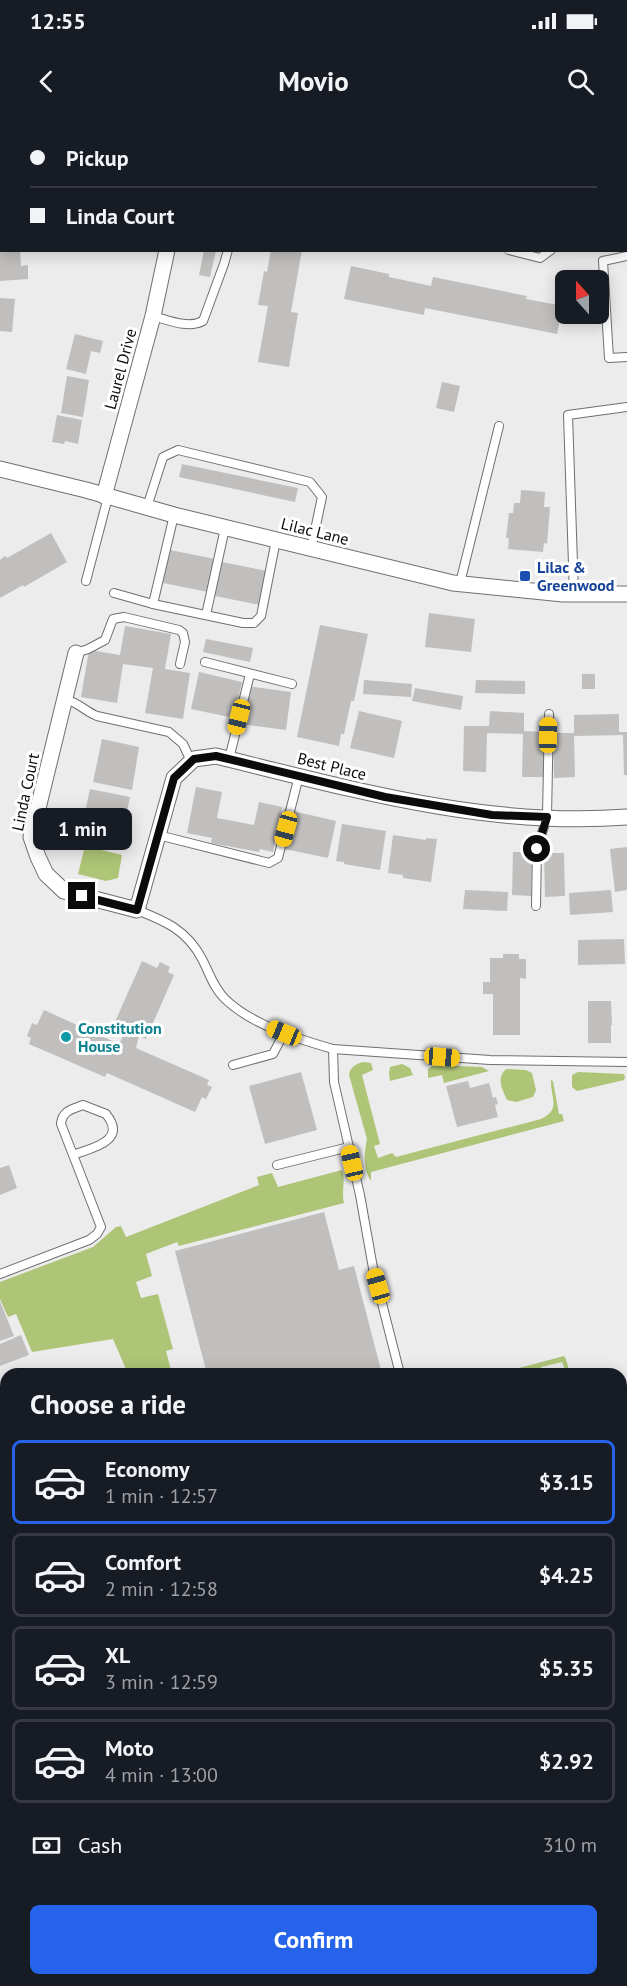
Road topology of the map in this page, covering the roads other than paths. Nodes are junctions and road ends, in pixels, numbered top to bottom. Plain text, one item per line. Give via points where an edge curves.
1 (167, 252) edge
2 (227, 252) edge
3 (517, 252) edge
4 (548, 252) edge
5 (627, 256) edge
6 (153, 316) junction
7 (627, 357) edge
8 (627, 407) edge
9 (499, 426) dead end
10 (0, 469) edge
11 (106, 497) junction
12 (147, 507) junction
13 (174, 515) junction
14 (225, 528) junction
15 (276, 540) junction
16 (311, 549) junction
17 (86, 581) dead end
18 (460, 583) junction
19 (114, 593) dead end
20 (574, 594) junction
21 (627, 594) edge
22 (153, 604) junction
23 (206, 615) junction
24 (76, 653) joint
25 (205, 662) dead end
26 (180, 664) dead end
27 (250, 674) junction
28 (292, 684) dead end
29 (65, 699) junction
30 (549, 714) dead end
31 (229, 759) junction
32 (191, 761) junction
33 (299, 776) junction
34 (547, 817) junction
35 (627, 817) edge
36 (158, 835) junction
37 (536, 906) dead end
38 (137, 910) junction
39 (284, 1033) junction
40 (333, 1049) junction
41 (627, 1062) edge
42 (233, 1065) dead end
43 (349, 1147) junction
44 (73, 1155) junction
45 (277, 1165) dead end
46 (0, 1274) edge
47 (398, 1368) edge

1 - 6 street, Laurel Drive
2 - 6 lane via 203,321 176,322
3 - 4 lane via 540,258
5 - 7 lane via 603,261 609,358
6 - 11 street, Laurel Drive
8 - 20 lane via 568,415
9 - 18 lane
10 - 11 street, Lilac Lane
11 - 12 street, Lilac Lane
11 - 17 lane
12 - 13 street, Lilac Lane
12 - 16 lane via 163,457 178,450 310,482 322,497
13 - 14 street, Lilac Lane
13 - 22 lane
14 - 15 street, Lilac Lane
14 - 23 lane
15 - 16 street, Lilac Lane
15 - 23 lane via 261,616 254,624
16 - 18 street, Lilac Lane
18 - 20 street, Lilac Lane
19 - 22 lane
20 - 21 street, Lilac Lane
22 - 23 lane
24 - 26 lane via 100,644 113,619 124,618 183,633
24 - 29 street, Linda Court
25 - 27 lane
27 - 28 lane
27 - 31 lane
29 - 32 lane via 97,716 169,732 183,744
29 - 38 street, Linda Court via 32,837 38,857 46,874 64,891
30 - 34 lane
31 - 32 street, Best Place via 216,756
31 - 33 street, Best Place
32 - 36 street via 174,778
33 - 34 street, Best Place via 385,797 492,815
33 - 36 lane via 278,858 269,863
34 - 35 street, Best Place
34 - 37 lane via 537,849
36 - 38 street
38 - 39 lane via 166,921 187,937 225,999
39 - 40 lane
39 - 42 lane via 273,1054
40 - 41 lane via 490,1060
40 - 43 lane via 334,1082
43 - 45 lane
43 - 47 lane via 373,1268
44 - 44 lane via 61,1124 63,1115 83,1105 106,1114 112,1128 107,1142
44 - 46 lane via 101,1227 97,1234

